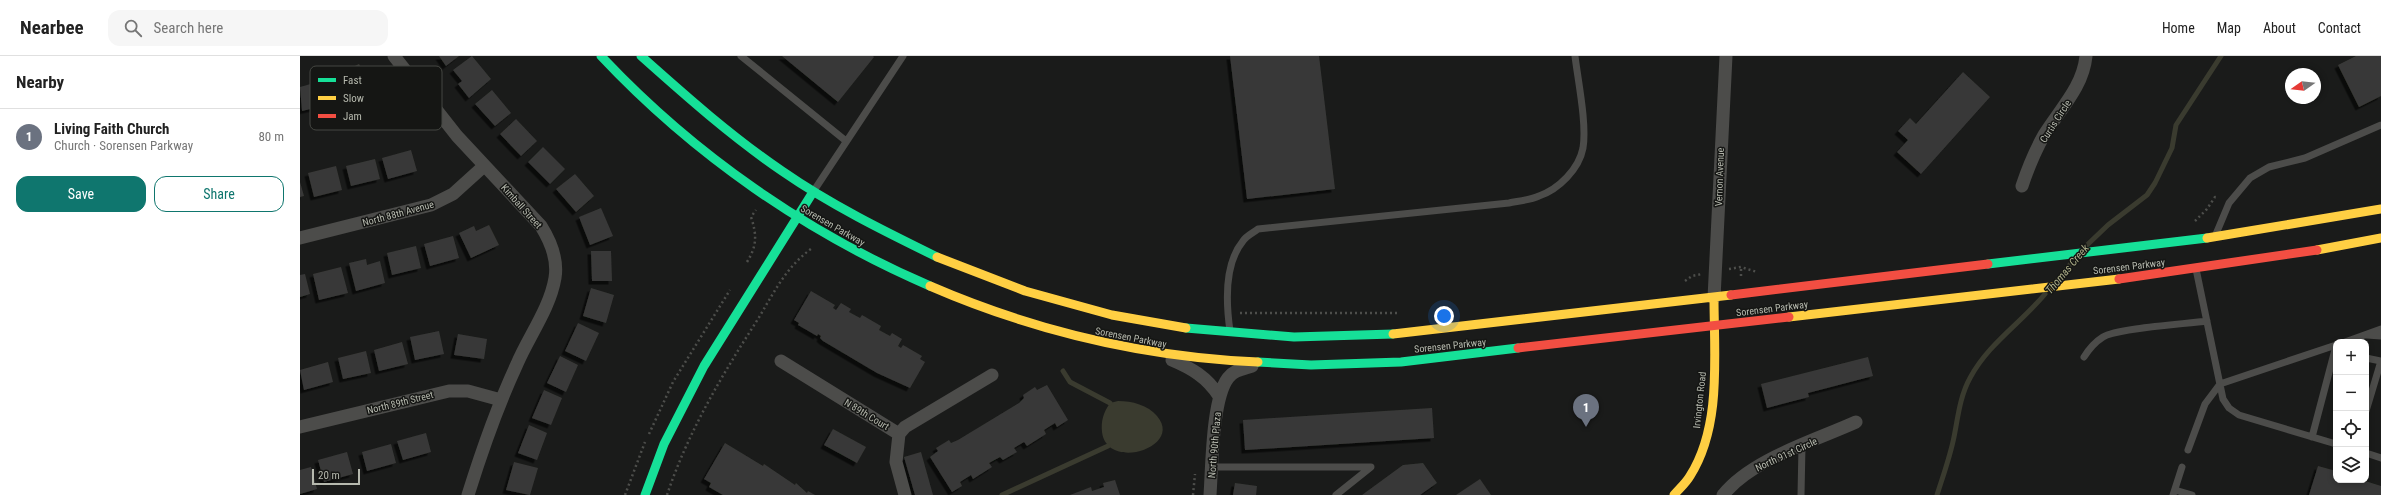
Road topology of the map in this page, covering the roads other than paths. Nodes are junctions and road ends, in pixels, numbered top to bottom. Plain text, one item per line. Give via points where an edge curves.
1 (394, 56) edge
2 (601, 56) edge
3 (641, 56) edge
4 (741, 56) edge
5 (903, 56) edge
6 (1575, 56) edge
7 (1726, 56) edge
8 (2086, 56) edge
9 (402, 66) edge
10 (442, 118) edge
11 (2381, 125) edge
12 (846, 142) junction
13 (484, 166) junction
14 (2022, 186) dead end
15 (813, 192) junction
16 (2381, 209) edge
17 (797, 218) junction
18 (2214, 237) junction
19 (300, 238) edge
20 (2381, 238) edge
21 (2196, 269) junction
22 (1714, 298) junction
23 (2207, 321) junction
24 (1714, 326) junction
25 (2381, 329) edge
26 (1231, 333) junction
27 (2362, 335) junction
28 (2381, 336) edge
29 (2352, 339) edge
30 (2333, 347) edge
31 (1158, 354) junction
32 (2084, 357) dead end
33 (2333, 357) edge
34 (2369, 359) edge
35 (781, 361) dead end
36 (2381, 361) edge
37 (1262, 364) junction
38 (992, 375) dead end
39 (2220, 384) junction
40 (1219, 396) junction
41 (501, 400) junction
42 (2369, 401) edge
43 (1856, 422) dead end
44 (300, 427) edge
45 (899, 434) junction
46 (2312, 437) junction
47 (2333, 443) edge
48 (1802, 446) junction
49 (2188, 450) dead end
50 (2369, 454) edge
51 (2381, 458) edge
52 (1212, 467) junction
53 (2182, 467) dead end
54 (2174, 492) edge
55 (468, 495) edge
56 (645, 495) edge
57 (905, 495) edge
58 (1210, 495) edge
59 (1336, 495) edge
60 (1674, 495) edge
61 (1723, 495) edge
62 (1801, 495) edge
63 (2192, 495) edge

1 - 9 street, Kimball Street
2 - 17 main road, Sorensen Parkway via 660,116 744,182
3 - 15 main road, Sorensen Parkway via 703,113
4 - 12 lane
5 - 12 lane
6 - 26 lane via 1583,148 1572,172 1557,186 1540,196 1509,204 1258,229 1244,239 1237,250 1229,277 1228,313
7 - 22 street, Vernon Avenue
8 - 14 street, Curtis Circle via 2085,65 2071,96 2044,135
10 - 13 street, Kimball Street
11 - 18 lane via 2305,158 2269,167 2250,178 2229,203
12 - 15 lane
13 - 19 street, North 88th Avenue via 453,194 430,205
13 - 41 street, Kimball Street via 541,226 550,241 556,269 550,296
15 - 17 main road
15 - 26 main road, Sorensen Parkway via 860,220 977,276 1121,318
16 - 18 main road, Sorensen Parkway
17 - 31 main road, Sorensen Parkway via 890,270 968,303 1077,338
17 - 56 main road via 690,391 664,444
18 - 22 main road, Sorensen Parkway
20 - 21 main road, Sorensen Parkway
21 - 23 lane
21 - 24 main road, Sorensen Parkway
22 - 24 main road, Irvington Road
22 - 26 main road, Sorensen Parkway via 1409,333 1295,337
23 - 32 lane via 2123,331 2104,336
23 - 39 lane
24 - 37 main road, Sorensen Parkway via 1401,362 1328,366
24 - 60 main road, Irvington Road via 1713,389 1705,440 1694,469
25 - 27 lane
27 - 28 lane
27 - 29 lane
30 - 39 lane
31 - 37 main road, Sorensen Parkway
31 - 40 street via 1197,372
33 - 46 lane
34 - 36 lane
35 - 45 street, N 89th Court
36 - 42 lane
37 - 40 street via 1238,370 1229,377
38 - 45 street, N 89th Court via 905,427
39 - 46 lane via 2223,399 2229,408 2239,415
39 - 49 lane via 2205,404
40 - 52 street, North 90th Plaza
41 - 44 street, North 89th Street via 468,391 448,390
41 - 55 street, Kimball Street
43 - 48 street, North 91st Circle
45 - 57 street via 896,462
46 - 47 lane
48 - 61 street, North 91st Circle via 1756,467 1734,481
48 - 62 lane
50 - 51 lane
52 - 58 street, North 90th Plaza
52 - 59 lane via 1371,467
53 - 54 lane
54 - 63 lane

